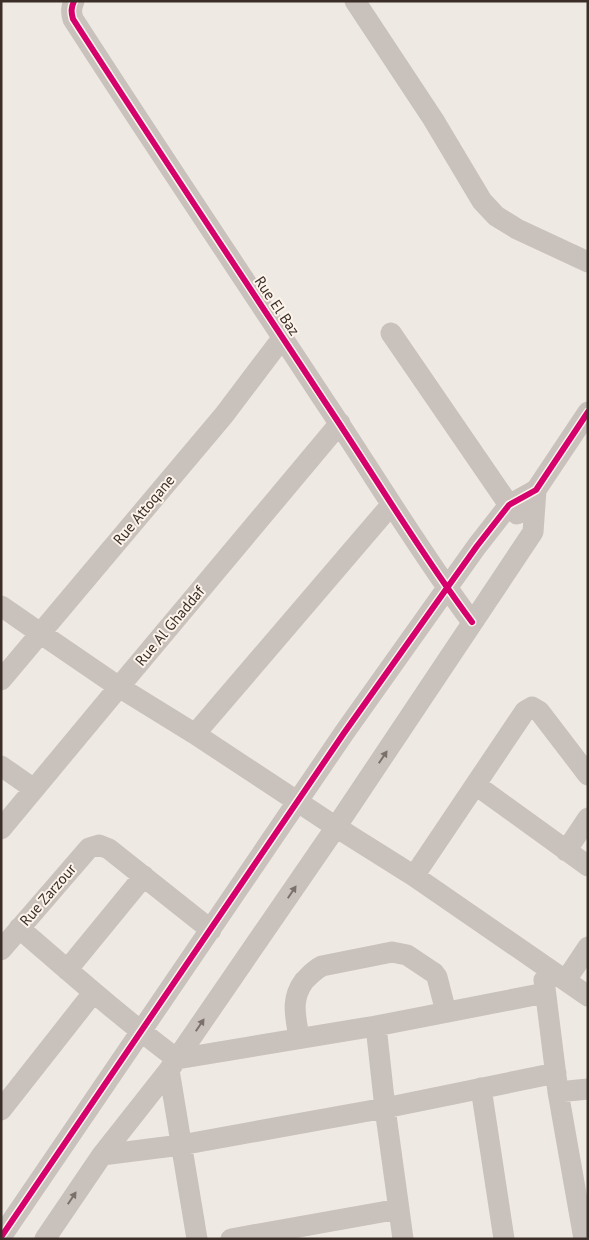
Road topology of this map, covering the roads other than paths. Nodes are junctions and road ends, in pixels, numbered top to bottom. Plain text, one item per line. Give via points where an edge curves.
1 (74, 1) edge
2 (355, 1) edge
3 (588, 262) edge
4 (391, 333) dead end
5 (283, 337) junction
6 (588, 412) edge
7 (340, 423) junction
8 (536, 490) junction
9 (391, 505) junction
10 (509, 505) junction
11 (532, 532) junction
12 (446, 588) junction
13 (1, 606) edge
14 (472, 622) junction
15 (40, 633) junction
16 (1, 680) edge
17 (119, 687) junction
18 (195, 734) junction
19 (1, 766) edge
20 (588, 774) edge
21 (476, 785) junction
22 (34, 789) junction
23 (298, 802) junction
24 (588, 818) edge
25 (336, 827) junction
26 (1, 830) edge
27 (566, 851) junction
28 (588, 866) edge
29 (144, 876) junction
30 (414, 876) junction
31 (19, 928) junction
32 (211, 930) junction
33 (588, 947) edge
34 (1, 950) edge
35 (543, 965) junction
36 (67, 970) junction
37 (566, 980) junction
38 (93, 993) junction
39 (545, 993) junction
40 (588, 996) edge
41 (446, 1012) junction
42 (376, 1026) junction
43 (141, 1032) junction
44 (299, 1038) junction
45 (173, 1065) junction
46 (557, 1083) junction
47 (481, 1088) junction
48 (588, 1089) edge
49 (385, 1108) junction
50 (1, 1110) edge
51 (182, 1145) junction
52 (102, 1155) junction
53 (399, 1209) junction
54 (5, 1235) edge
55 (45, 1239) edge
56 (197, 1239) edge
57 (231, 1239) edge
58 (403, 1239) edge
59 (504, 1239) edge
60 (584, 1239) edge

1 - 5 street, Rue El Baz via 71,8 73,19
2 - 3 street via 482,200 496,216
4 - 10 street
5 - 7 street, Rue El Baz
5 - 15 street, Rue Attoqane via 224,414
6 - 8 street
7 - 9 street, Rue El Baz
7 - 17 street, Rue Al Ghaddaf
8 - 10 street
8 - 11 street
9 - 12 street, Rue El Baz
9 - 18 street
10 - 11 street
10 - 12 street
11 - 14 street
12 - 14 street, Rue El Baz
12 - 23 street
13 - 15 street
25 -> 14 street
15 - 16 street, Rue Attoqane
15 - 17 street
17 - 18 street
17 - 22 street, Rue Al Ghaddaf
18 - 23 street
19 - 22 street
20 - 21 street via 539,711 532,707 525,711
21 - 27 street
21 - 30 street
22 - 26 street, Rue Al Ghaddaf
23 - 25 street
23 - 32 street
24 - 27 street
25 - 30 street
45 -> 25 street
27 - 28 street
29 - 31 street, Rue Zarzour via 109,848 99,845 88,848
29 - 32 street
29 - 36 street
30 - 35 street
31 - 34 street, Rue Zarzour
31 - 36 street
32 - 43 street
33 - 37 street
35 - 37 street
35 - 39 street
36 - 38 street
37 - 40 street
38 - 43 street
38 - 50 street
39 - 41 street
39 - 46 street
41 - 42 street
41 - 44 street via 438,977 407,955 392,952 313,970 296,995
42 - 44 street
42 - 49 street
43 - 45 street
43 - 54 street
44 - 45 street
45 - 51 street
45 - 52 street
46 - 47 street
46 - 48 street
46 - 60 street
47 - 49 street
47 - 59 street
49 - 51 street
49 - 53 street
51 - 52 street
51 - 56 street
55 -> 52 street
53 - 57 street
53 - 58 street

